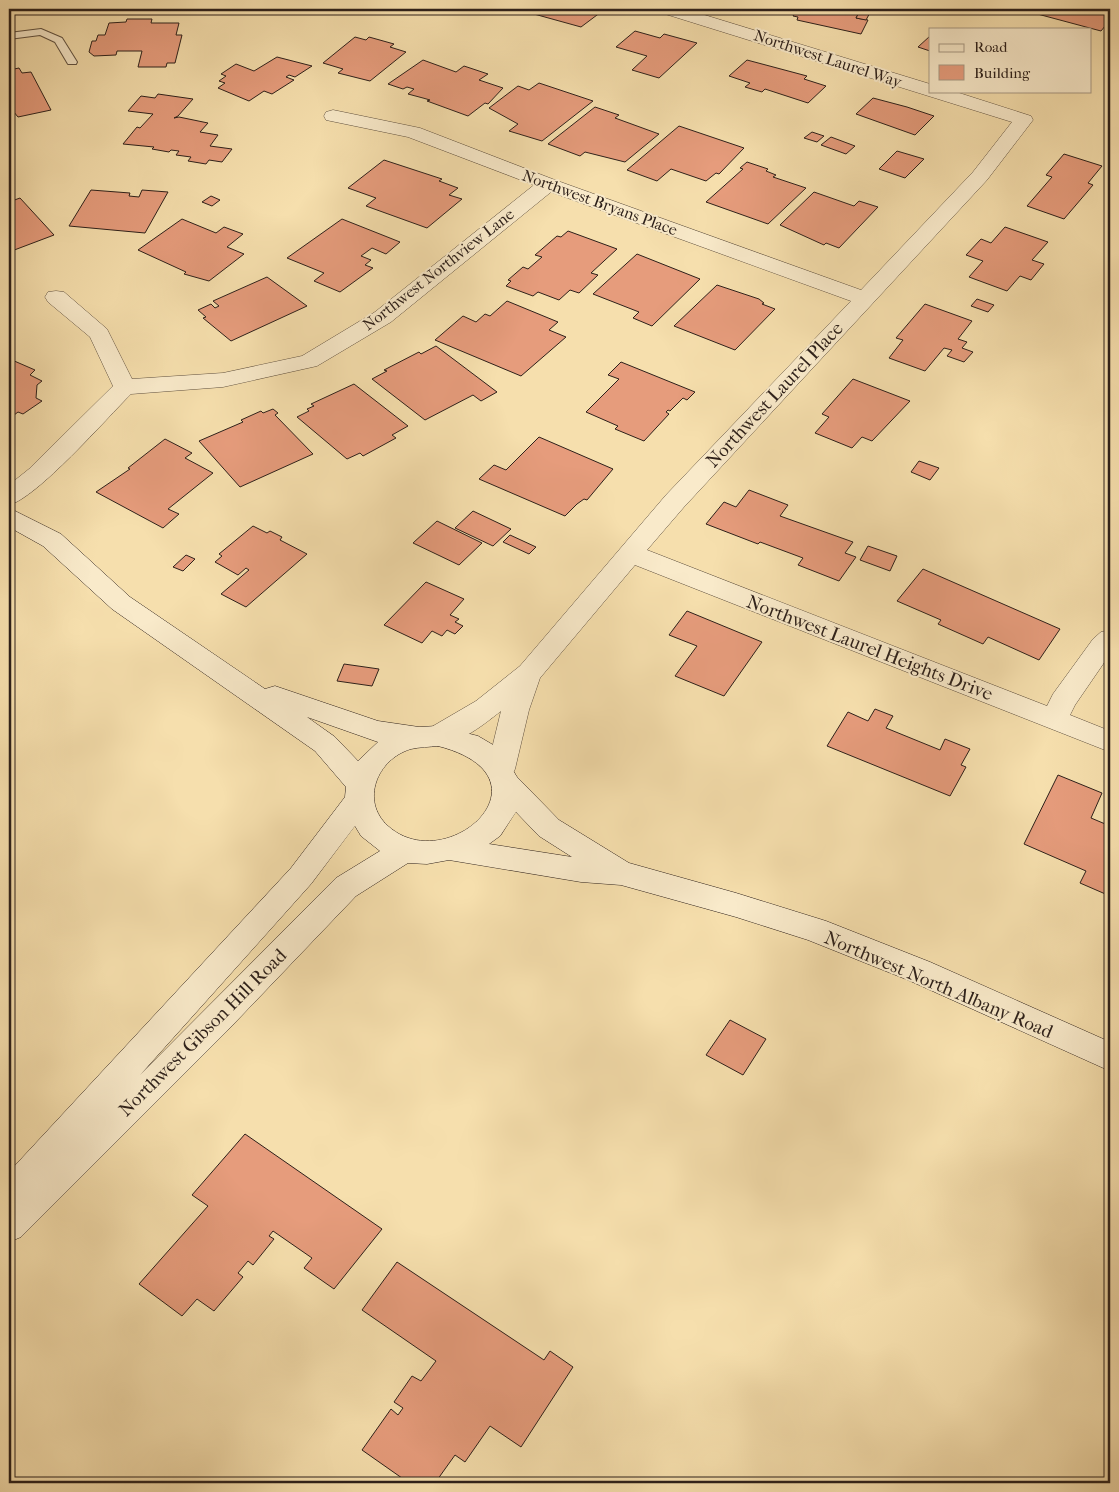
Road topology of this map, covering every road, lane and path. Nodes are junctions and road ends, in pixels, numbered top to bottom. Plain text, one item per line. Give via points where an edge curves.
1 (668, 9) edge
2 (9, 36) edge
3 (72, 62) dead end
4 (929, 90) edge
5 (935, 92) edge
6 (333, 116) dead end
7 (1024, 120) joint
8 (548, 184) junction
9 (56, 297) dead end
10 (864, 298) junction
11 (125, 387) junction
12 (9, 497) edge
13 (9, 516) edge
14 (629, 554) junction
15 (1110, 639) edge
16 (529, 673) junction
17 (241, 684) junction
18 (1055, 719) junction
19 (428, 737) junction
20 (1110, 742) edge
21 (504, 776) junction
22 (358, 793) junction
23 (452, 849) junction
24 (405, 850) junction
25 (621, 873) junction
26 (1110, 1057) edge
27 (9, 1196) edge
28 (9, 1226) edge

1 - 4 street, Northwest Laurel Way
2 - 3 lane via 41,32 59,40
5 - 7 street, Northwest Laurel Way
6 - 8 street, Northwest Bryans Place via 413,132
7 - 10 street, Northwest Laurel Place via 980,176
8 - 10 street, Northwest Bryans Place
8 - 11 street, Northwest Northview Lane via 383,316 309,361 224,380
9 - 11 street via 99,334
10 - 14 street, Northwest Laurel Place
11 - 12 street via 37,475
13 - 17 street via 52,540 121,603
14 - 16 street, Northwest Laurel Place
14 - 18 street, Northwest Laurel Heights Drive
15 - 18 street via 1063,701
16 - 19 street, Northwest Laurel Place via 460,726
16 - 21 street, Northwest Laurel Place via 514,710
17 - 19 street via 377,731
17 - 22 street via 325,744 343,762
18 - 20 street, Northwest Laurel Heights Drive
19 - 21 street via 458,738 476,745 490,755
19 - 22 street via 400,742 387,750 371,764
21 - 23 street via 507,797 499,816 484,834
21 - 25 street, Northwest North Albany Road via 549,828
22 - 24 street via 366,823 382,838
22 - 27 street, Northwest Gibson Hill Road via 301,876
23 - 24 street via 430,853
23 - 25 street, Northwest North Albany Road via 581,870
24 - 28 street, Northwest Gibson Hill Road via 346,887
25 - 26 street, Northwest North Albany Road via 815,930 919,971

